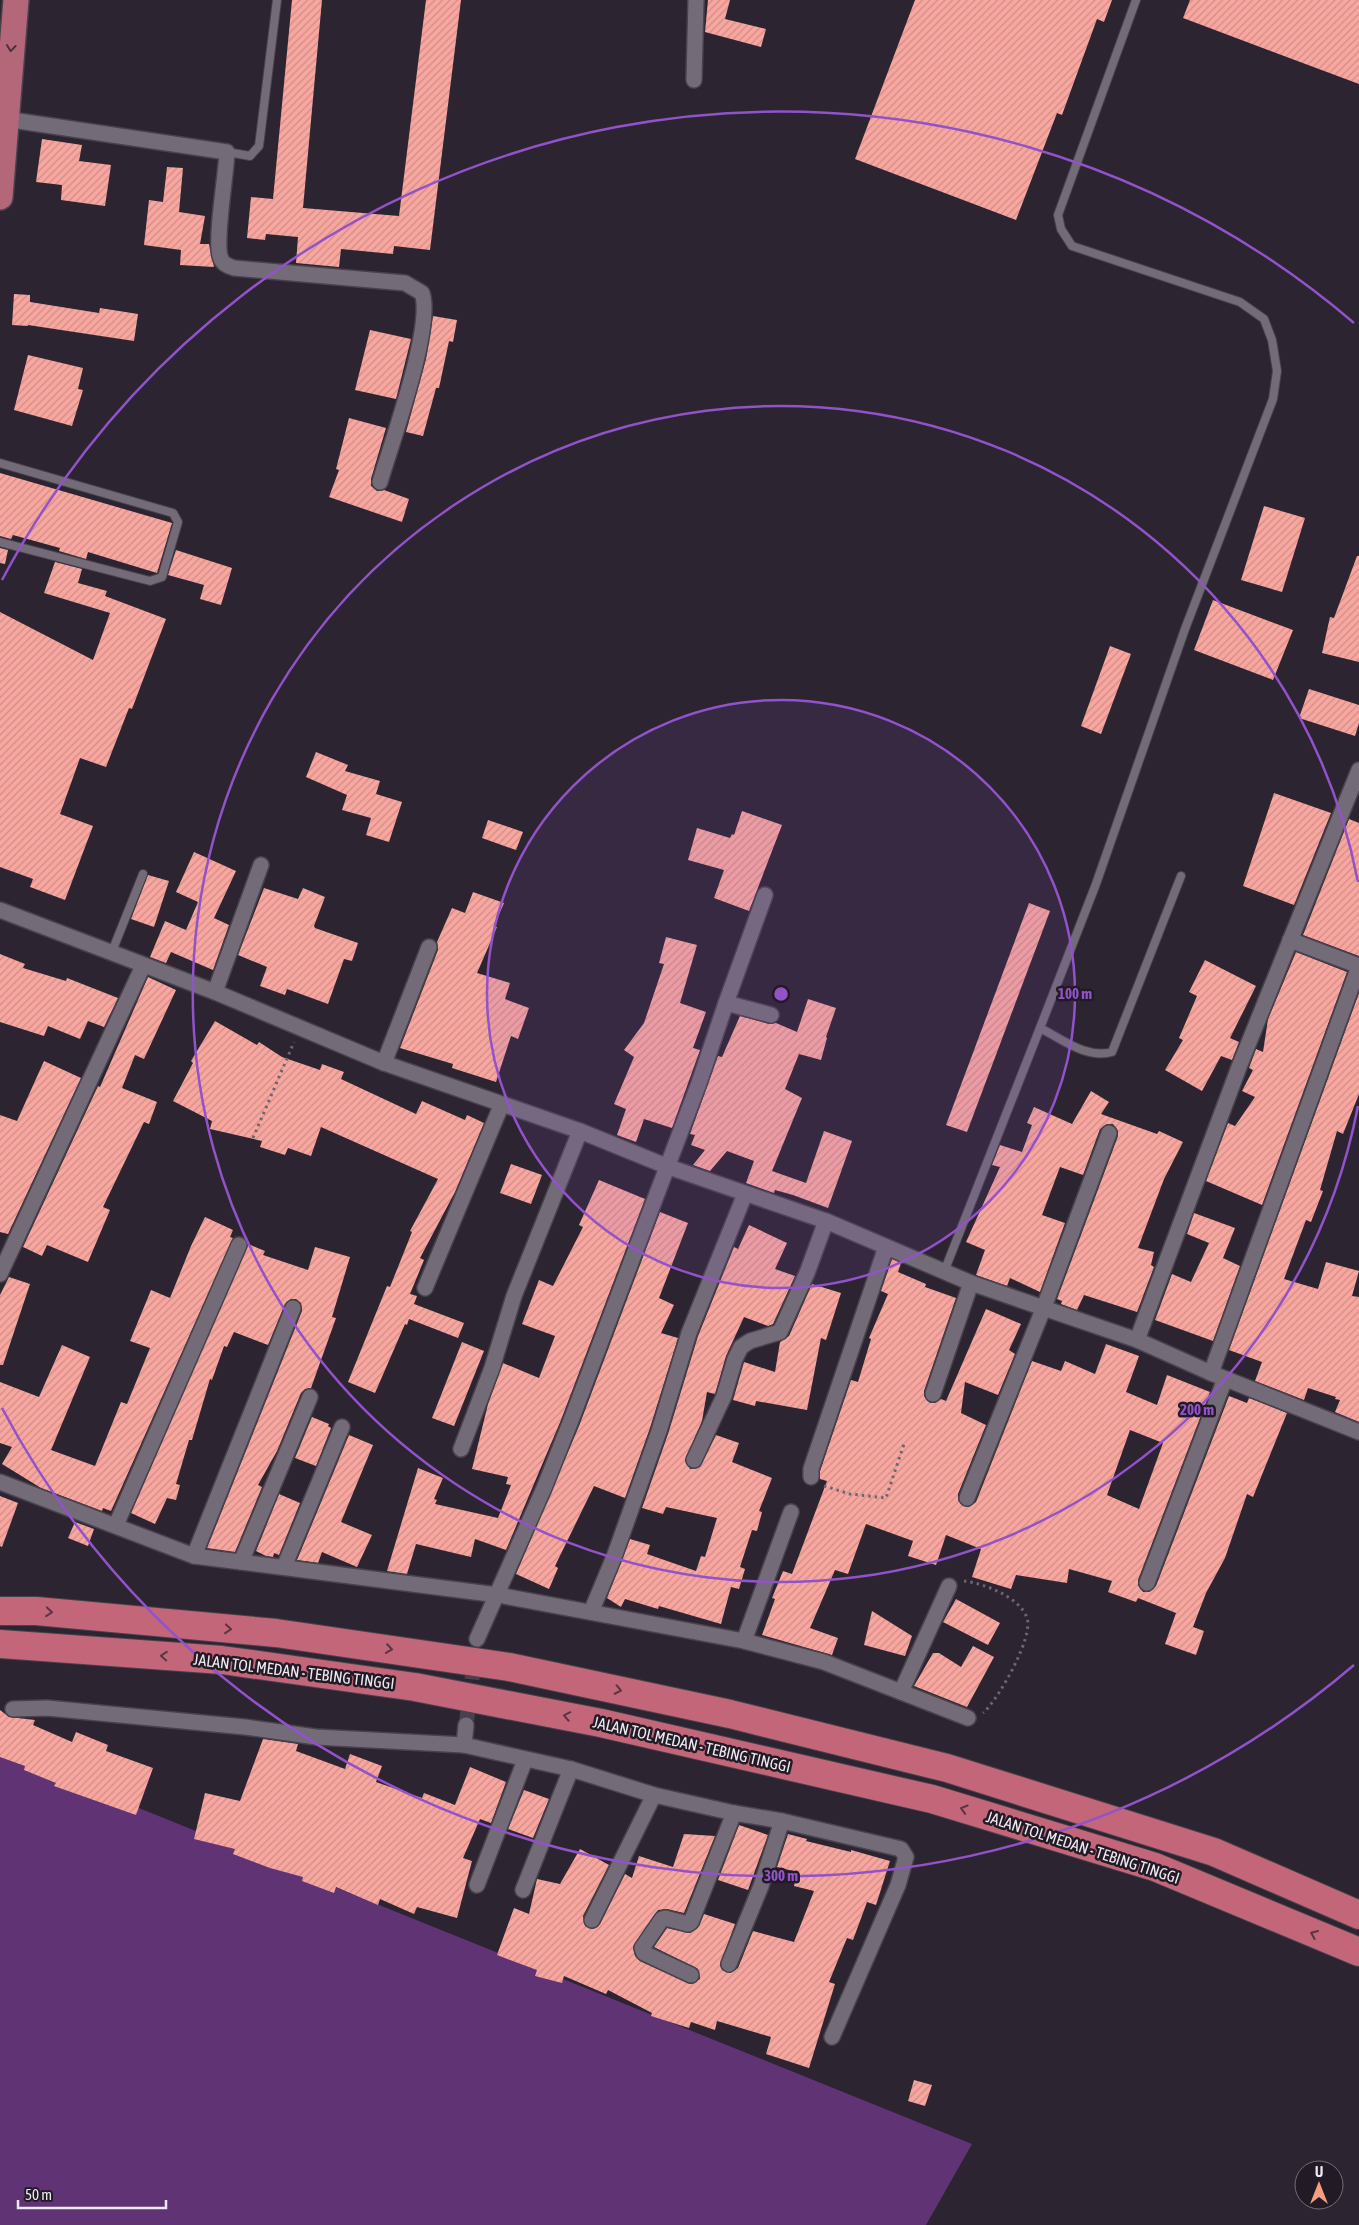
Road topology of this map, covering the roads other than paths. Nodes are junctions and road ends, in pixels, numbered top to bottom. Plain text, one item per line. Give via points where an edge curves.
1 (16, 0) edge
2 (277, 0) edge
3 (696, 0) edge
4 (1136, 0) edge
5 (694, 80) dead end
6 (6, 119) junction
7 (227, 152) junction
8 (0, 196) edge
9 (0, 463) edge
10 (380, 482) dead end
11 (0, 542) edge
12 (1359, 770) edge
13 (261, 865) dead end
14 (143, 874) dead end
15 (1181, 876) dead end
16 (765, 895) dead end
17 (0, 910) edge
18 (1290, 940) junction
19 (429, 947) dead end
20 (111, 954) junction
21 (143, 966) junction
22 (1359, 966) edge
23 (215, 992) junction
24 (726, 1003) junction
25 (771, 1015) dead end
26 (1040, 1028) junction
27 (384, 1064) junction
28 (501, 1106) junction
29 (580, 1131) junction
30 (1109, 1133) dead end
31 (666, 1166) junction
32 (745, 1194) junction
33 (826, 1220) junction
34 (239, 1245) dead end
35 (886, 1247) junction
36 (944, 1272) junction
37 (0, 1274) edge
38 (971, 1283) junction
39 (425, 1288) dead end
40 (1044, 1307) junction
41 (293, 1308) dead end
42 (1137, 1340) junction
43 (1211, 1373) junction
44 (1225, 1379) junction
45 (933, 1394) dead end
46 (310, 1396) dead end
47 (342, 1427) dead end
48 (1359, 1432) edge
49 (461, 1449) dead end
50 (694, 1460) dead end
51 (811, 1477) road end
52 (0, 1482) edge
53 (967, 1498) dead end
54 (791, 1512) dead end
55 (116, 1525) junction
56 (194, 1556) junction
57 (241, 1562) junction
58 (284, 1567) junction
59 (1147, 1583) dead end
60 (949, 1586) road end
61 (498, 1595) junction
62 (0, 1611) edge
63 (591, 1612) junction
64 (477, 1638) tunnel mouth
65 (744, 1642) junction
66 (0, 1644) edge
67 (901, 1692) junction
68 (13, 1709) dead end
69 (968, 1718) road end
70 (466, 1725) tunnel mouth
71 (464, 1744) junction
72 (526, 1760) junction
73 (571, 1769) junction
74 (654, 1795) junction
75 (734, 1813) junction
76 (782, 1821) junction
77 (477, 1885) dead end
78 (523, 1890) dead end
79 (1359, 1914) edge
80 (592, 1920) dead end
81 (1359, 1952) edge
82 (729, 1964) dead end
83 (691, 1975) dead end
84 (832, 2037) dead end

1 -> 6 highway
2 - 7 lane via 259,146 250,156
3 - 5 street
4 - 26 lane via 1058,215 1061,230 1072,246 1240,302 1264,319 1278,371 1273,399 1185,629 1096,884
6 - 7 street
6 - 8 highway
7 - 10 street via 220,235 220,255 227,266 405,283 422,293 426,306 416,365
9 - 11 lane via 173,513 178,522 162,577 150,581
12 - 18 street
13 - 23 street
14 - 20 lane
15 - 26 lane via 1112,1052 1102,1055 1090,1053
16 - 24 street
17 - 20 street
18 - 22 street
18 - 42 street
19 - 27 street
20 - 21 street
21 - 23 street
21 - 37 street
22 - 43 street
23 - 27 street
24 - 25 street
24 - 31 street
26 - 36 lane
27 - 28 street
28 - 29 street
28 - 39 street
29 - 31 street
29 - 49 street via 514,1296 492,1368
30 - 40 street
31 - 32 street
31 - 61 street via 624,1285
32 - 33 street
32 - 63 street via 689,1333 660,1431
33 - 35 street
33 - 50 street via 807,1273 780,1332 750,1341 742,1347 724,1396
34 - 55 street
35 - 36 street
35 - 51 street
36 - 38 street
38 - 40 street
38 - 45 street
40 - 42 street
40 - 53 street
41 - 56 street
42 - 43 street
43 - 44 street
44 - 48 street
44 - 59 street
46 - 57 street
47 - 58 street
52 - 55 street
54 - 65 street
55 - 56 street
56 - 57 street
57 - 58 street
58 - 61 street
60 - 67 street
61 - 63 street
61 - 64 street
62 -> 79 highway, JALAN TOL MEDAN - TEBING TINGGI via 45,1612 296,1636 509,1667 730,1714 947,1768 1214,1852
63 - 65 street
65 - 67 street via 824,1662
81 -> 66 highway, JALAN TOL MEDAN - TEBING TINGGI via 1155,1867 942,1802 601,1723 415,1687 222,1660
67 - 69 street
68 - 71 street via 47,1708 316,1737
70 - 71 street
71 - 72 street
72 - 73 street
72 - 77 street
73 - 74 street
73 - 78 street
74 - 75 street
74 - 80 street
75 - 76 street
75 - 83 street via 691,1922 662,1919 642,1948 644,1953
76 - 82 street via 761,1886
76 - 84 street via 901,1849 906,1855 898,1885

